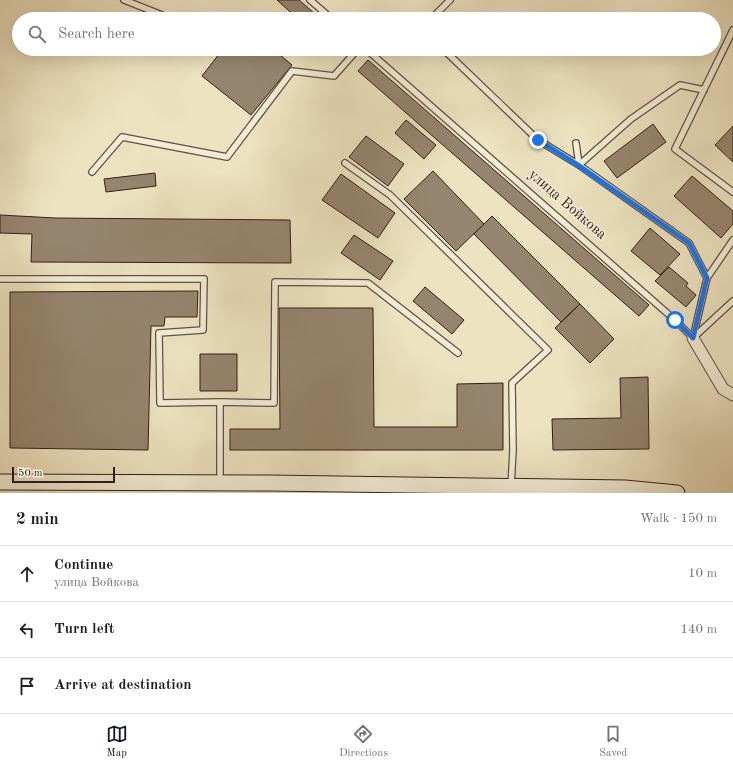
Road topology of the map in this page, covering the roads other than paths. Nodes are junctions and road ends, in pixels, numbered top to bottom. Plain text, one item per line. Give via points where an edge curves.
1 (124, 0) edge
2 (310, 0) edge
3 (450, 0) edge
4 (154, 12) edge
5 (324, 12) edge
6 (437, 12) edge
7 (733, 30) edge
8 (721, 55) edge
9 (352, 56) edge
10 (374, 56) edge
11 (450, 56) edge
12 (720, 56) edge
13 (704, 90) junction
14 (576, 143) dead end
15 (345, 163) dead end
16 (578, 165) junction
17 (92, 172) dead end
18 (733, 192) edge
19 (733, 240) edge
20 (707, 278) junction
21 (0, 279) edge
22 (733, 301) edge
23 (693, 338) junction
24 (458, 353) dead end
25 (733, 395) edge
26 (220, 402) junction
27 (0, 482) edge
28 (220, 483) junction
29 (511, 486) junction
30 (677, 493) edge

1 - 4 lane
2 - 5 lane
3 - 6 lane
7 - 8 lane
9 - 17 lane via 334,76 292,72 227,158 122,137
10 - 23 lane, улица Войкова
11 - 16 lane via 538,140
12 - 13 lane
13 - 16 lane via 680,85 631,119
13 - 18 lane via 675,149
14 - 16 lane
15 - 29 lane via 390,196 548,350 512,383
16 - 20 lane via 689,243
19 - 20 lane
20 - 23 lane
21 - 26 lane via 204,279 203,330 159,333 160,404
22 - 23 lane
23 - 25 street, улица Войкова via 723,389
24 - 26 lane via 368,283 276,282 274,403
26 - 28 lane
27 - 28 street
28 - 29 street
29 - 30 street via 624,488

